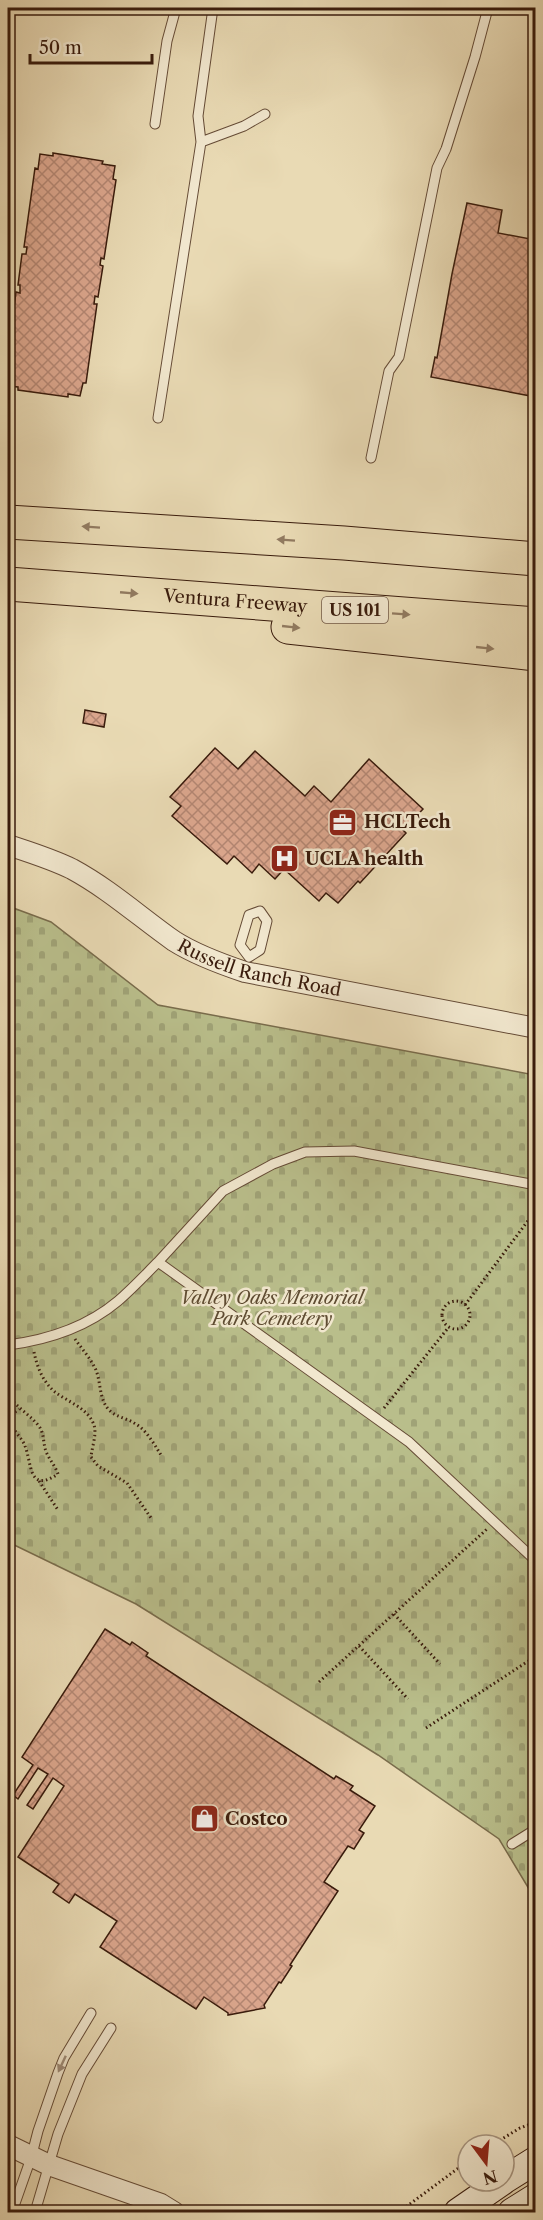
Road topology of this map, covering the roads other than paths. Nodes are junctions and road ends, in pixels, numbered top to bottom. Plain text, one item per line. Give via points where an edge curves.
1 (176, 8) edge
2 (213, 8) edge
3 (488, 8) edge
4 (265, 114) dead end
5 (154, 124) dead end
6 (201, 142) junction
7 (158, 418) dead end
8 (371, 458) dead end
9 (8, 522) edge
10 (536, 541) edge
11 (344, 543) junction
12 (536, 559) edge
13 (8, 584) edge
14 (175, 597) junction
15 (536, 624) edge
16 (536, 654) edge
17 (8, 845) edge
18 (247, 965) junction
19 (536, 1028) edge
20 (536, 1185) edge
21 (158, 1262) junction
22 (8, 1345) edge
23 (534, 1555) edge
24 (536, 1829) edge
25 (512, 1844) dead end
26 (91, 2013) dead end
27 (111, 2028) dead end
28 (8, 2145) edge
29 (536, 2160) edge
30 (40, 2162) junction
31 (516, 2173) edge
32 (486, 2193) edge
33 (536, 2197) edge
34 (12, 2212) edge
35 (34, 2212) edge
36 (174, 2212) edge
37 (458, 2212) edge
38 (512, 2212) edge

1 - 5 lane via 166,41
2 - 6 lane via 198,116
3 - 8 lane via 476,57 437,168 399,357 389,371
4 - 6 lane
6 - 7 lane
11 -> 9 highway
10 - 11 highway
11 - 12 highway
13 -> 14 highway, Ventura Freeway / US 101
14 -> 15 highway, Ventura Freeway / US 101
14 -> 16 highway via 222,620
17 - 18 street, Russell Ranch Road via 72,869 176,942 211,960
18 - 18 lane via 240,945 249,915 261,909 267,921 260,950
18 - 19 street, Russell Ranch Road
20 - 21 lane via 354,1151 305,1152 223,1191
21 - 22 lane via 117,1302 70,1329
21 - 23 lane via 410,1442
24 - 25 lane
26 -> 30 lane via 58,2073 38,2131
27 - 30 lane via 82,2073 58,2133
28 - 30 street
29 - 31 main road
30 - 34 lane
30 - 35 lane
30 - 36 street
32 - 37 main road
33 - 38 main road

